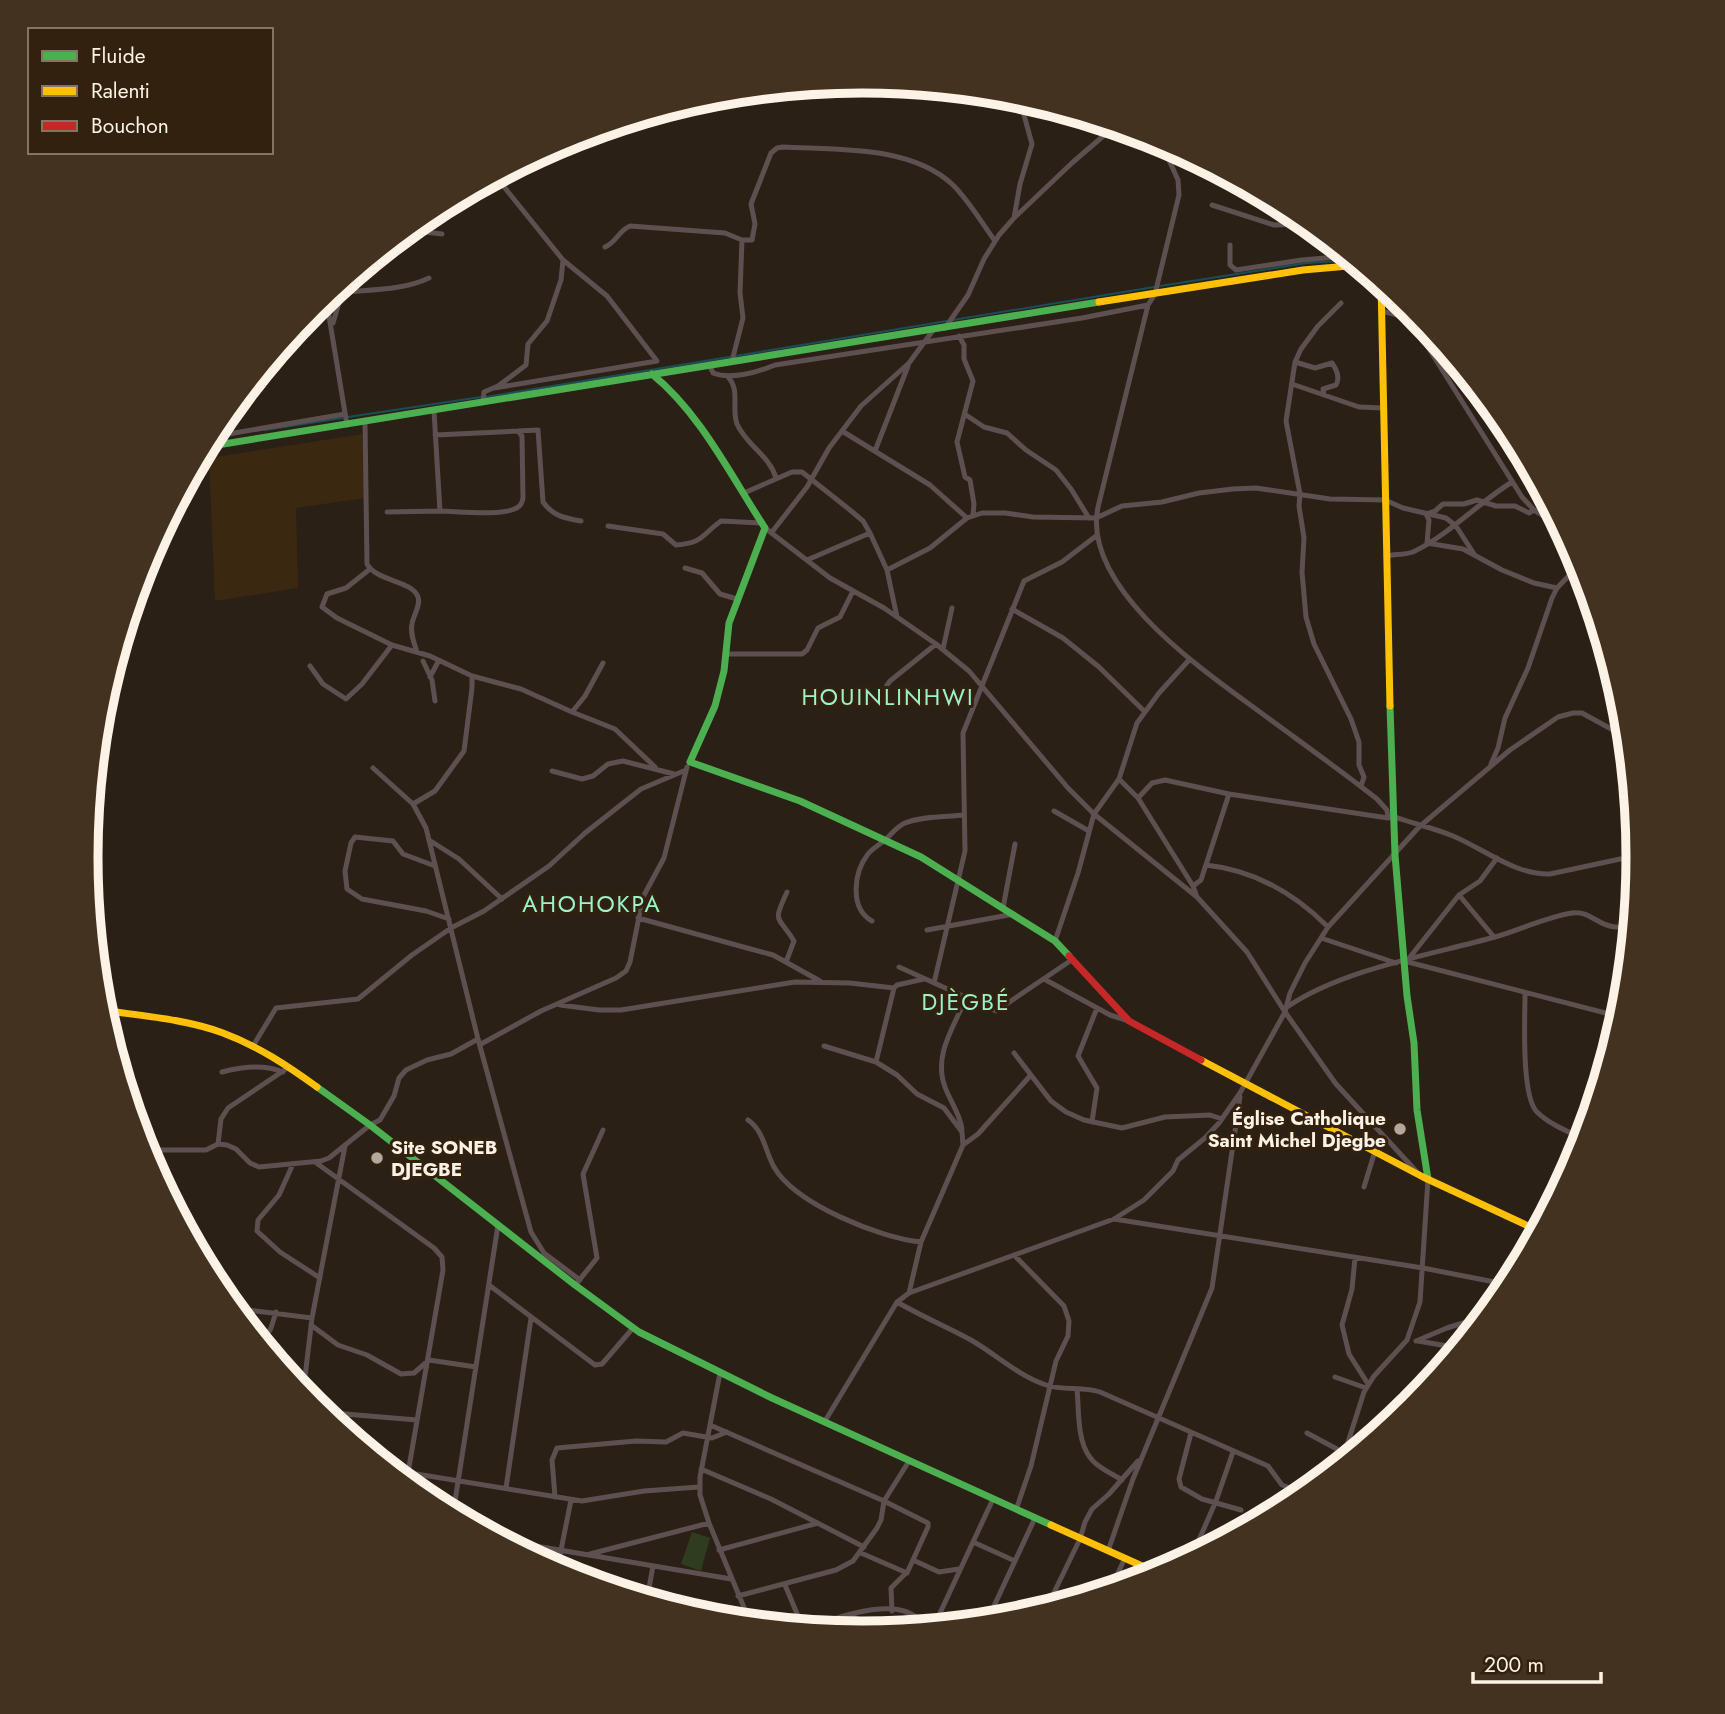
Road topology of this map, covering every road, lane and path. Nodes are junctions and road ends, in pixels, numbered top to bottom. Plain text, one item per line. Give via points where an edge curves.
1 (1023, 110) edge
2 (1107, 133) edge
3 (1168, 157) edge
4 (501, 184) edge
5 (1212, 205) dead end
6 (1014, 218) junction
7 (1291, 225) edge
8 (424, 232) edge
9 (442, 234) dead end
10 (742, 240) junction
11 (995, 241) junction
12 (1230, 245) dead end
13 (605, 247) dead end
14 (1337, 258) edge
15 (563, 260) junction
16 (1303, 264) junction
17 (1345, 265) edge
18 (429, 278) dead end
19 (349, 291) edge
20 (1155, 294) junction
21 (1381, 296) edge
22 (340, 300) edge
23 (1341, 303) dead end
24 (1148, 305) junction
25 (329, 311) edge
26 (1380, 311) junction
27 (1402, 316) edge
28 (332, 327) junction
29 (945, 328) junction
30 (934, 330) junction
31 (959, 336) junction
32 (1424, 339) edge
33 (925, 341) junction
34 (732, 358) junction
35 (1295, 362) junction
36 (909, 363) junction
37 (709, 364) junction
38 (652, 374) junction
39 (727, 376) junction
40 (1292, 384) junction
41 (494, 388) junction
42 (1324, 395) junction
43 (483, 403) junction
44 (1383, 408) junction
45 (434, 411) junction
46 (345, 414) junction
47 (966, 415) junction
48 (365, 422) junction
49 (347, 425) junction
50 (518, 431) junction
51 (842, 431) junction
52 (225, 435) edge
53 (435, 435) junction
54 (219, 445) edge
55 (875, 451) junction
56 (776, 478) junction
57 (810, 481) junction
58 (1513, 482) junction
59 (744, 494) junction
60 (1300, 494) junction
61 (1385, 500) junction
62 (1484, 502) junction
63 (1464, 504) junction
64 (1534, 510) junction
65 (439, 511) junction
66 (1470, 511) junction
67 (387, 512) dead end
68 (1429, 513) junction
69 (970, 517) junction
70 (1088, 518) junction
71 (1096, 518) junction
72 (1548, 518) edge
73 (581, 521) dead end
74 (608, 526) dead end
75 (1456, 526) junction
76 (766, 528) junction
77 (870, 533) junction
78 (1096, 536) junction
79 (1427, 543) junction
80 (1474, 554) junction
81 (1386, 556) junction
82 (807, 560) junction
83 (685, 568) dead end
84 (370, 569) junction
85 (887, 570) junction
86 (1572, 573) edge
87 (1557, 588) junction
88 (853, 591) junction
89 (737, 599) junction
90 (952, 608) dead end
91 (1012, 609) junction
92 (897, 617) junction
93 (936, 644) junction
94 (392, 645) junction
95 (943, 649) junction
96 (417, 652) junction
97 (726, 654) junction
98 (439, 660) junction
99 (1189, 660) junction
100 (423, 662) dead end
101 (603, 663) dead end
102 (310, 666) dead end
103 (472, 676) junction
104 (430, 677) junction
105 (982, 685) junction
106 (884, 696) dead end
107 (435, 701) dead end
108 (1144, 711) junction
109 (572, 712) junction
110 (1616, 731) edge
111 (690, 762) junction
112 (1489, 767) junction
113 (373, 768) dead end
114 (657, 770) junction
115 (686, 770) junction
116 (552, 771) dead end
117 (674, 774) junction
118 (1119, 779) junction
119 (1361, 786) junction
120 (1229, 794) junction
121 (1138, 798) junction
122 (413, 804) junction
123 (1054, 811) dead end
124 (1094, 814) junction
125 (964, 815) junction
126 (1391, 818) junction
127 (1419, 827) junction
128 (1089, 831) junction
129 (886, 839) junction
130 (429, 840) junction
131 (1015, 844) dead end
132 (1395, 855) junction
133 (1497, 858) junction
134 (1627, 858) edge
135 (1206, 865) junction
136 (435, 866) junction
137 (958, 881) junction
138 (1193, 886) junction
139 (787, 892) dead end
140 (1459, 895) junction
141 (1197, 897) junction
142 (502, 899) junction
143 (1003, 908) junction
144 (1014, 914) junction
145 (638, 918) junction
146 (449, 919) junction
147 (872, 921) dead end
148 (948, 927) junction
149 (1328, 927) junction
150 (1623, 927) edge
151 (451, 928) junction
152 (927, 930) dead end
153 (1494, 937) junction
154 (1321, 938) junction
155 (1055, 941) junction
156 (1073, 959) junction
157 (786, 961) junction
158 (1402, 961) junction
159 (899, 967) dead end
160 (925, 979) junction
161 (1044, 979) junction
162 (823, 982) junction
163 (933, 983) junction
164 (894, 988) junction
165 (1525, 994) junction
166 (966, 998) junction
167 (557, 1004) junction
168 (1097, 1008) junction
169 (1286, 1009) junction
170 (114, 1012) edge
171 (1610, 1014) edge
172 (1129, 1021) junction
173 (479, 1041) junction
174 (253, 1046) junction
175 (824, 1046) dead end
176 (1014, 1054) dead end
177 (876, 1062) junction
178 (286, 1069) junction
179 (222, 1072) dead end
180 (1030, 1076) junction
181 (1244, 1084) junction
182 (1240, 1093) junction
183 (1222, 1119) junction
184 (748, 1120) dead end
185 (1092, 1122) junction
186 (370, 1125) junction
187 (603, 1130) dead end
188 (962, 1132) junction
189 (1575, 1134) edge
190 (218, 1144) junction
191 (963, 1145) junction
192 (345, 1146) junction
193 (156, 1150) edge
194 (1375, 1151) junction
195 (315, 1163) junction
196 (293, 1164) junction
197 (1418, 1174) junction
198 (1429, 1179) junction
199 (339, 1180) junction
200 (1364, 1187) dead end
201 (1114, 1219) junction
202 (498, 1224) junction
203 (1531, 1227) edge
204 (531, 1232) junction
205 (1221, 1236) junction
206 (921, 1242) junction
207 (521, 1243) junction
208 (1014, 1255) junction
209 (1355, 1258) junction
210 (1423, 1268) junction
211 (320, 1278) junction
212 (577, 1283) junction
213 (1498, 1283) edge
214 (489, 1285) junction
215 (909, 1293) junction
216 (897, 1302) junction
217 (247, 1309) edge
218 (275, 1312) junction
219 (531, 1318) junction
220 (311, 1321) junction
221 (1470, 1321) edge
222 (633, 1328) junction
223 (267, 1335) edge
224 (1407, 1340) junction
225 (1416, 1341) junction
226 (1449, 1346) edge
227 (429, 1360) junction
228 (476, 1367) junction
229 (720, 1373) junction
230 (1335, 1377) dead end
231 (305, 1379) edge
232 (1049, 1386) junction
233 (1367, 1386) junction
234 (1077, 1389) junction
235 (339, 1414) edge
236 (1160, 1419) junction
237 (417, 1420) junction
238 (825, 1421) junction
239 (710, 1425) junction
240 (727, 1432) junction
241 (1191, 1433) junction
242 (1307, 1433) dead end
243 (708, 1438) junction
244 (1350, 1445) edge
245 (1233, 1452) junction
246 (1342, 1452) edge
247 (1142, 1457) junction
248 (909, 1461) junction
249 (701, 1469) junction
250 (408, 1471) edge
251 (412, 1474) edge
252 (1122, 1480) junction
253 (458, 1481) junction
254 (699, 1487) junction
255 (506, 1488) junction
256 (1292, 1488) edge
257 (555, 1497) junction
258 (993, 1499) junction
259 (571, 1500) junction
260 (884, 1501) junction
261 (1216, 1501) junction
262 (455, 1503) edge
263 (1016, 1510) junction
264 (1241, 1510) dead end
265 (1035, 1518) junction
266 (818, 1522) junction
267 (709, 1524) junction
268 (1080, 1539) junction
269 (973, 1542) junction
270 (1197, 1544) edge
271 (531, 1545) edge
272 (560, 1550) junction
273 (719, 1550) junction
274 (863, 1550) junction
275 (1108, 1551) junction
276 (588, 1555) junction
277 (559, 1558) edge
278 (1125, 1558) junction
279 (913, 1560) junction
280 (1015, 1561) junction
281 (653, 1566) junction
282 (1145, 1567) edge
283 (960, 1569) junction
284 (905, 1574) junction
285 (1116, 1578) edge
286 (731, 1579) junction
287 (785, 1585) junction
288 (649, 1590) edge
289 (738, 1596) junction
290 (1052, 1597) edge
291 (993, 1610) edge
292 (892, 1611) junction
293 (745, 1612) edge
294 (854, 1614) junction
295 (938, 1617) edge
296 (800, 1619) edge
297 (921, 1619) edge
298 (828, 1620) edge
299 (856, 1621) edge

1 - 6 street via 1032,144
2 - 6 street
3 - 20 street via 1179,195
4 - 15 street
5 - 7 street via 1275,225
6 - 11 street
8 - 9 street
10 - 11 street via 752,240 751,204 771,153 783,148 880,154 929,169 965,198
10 - 13 street via 725,233 639,225 624,228 613,244
10 - 34 street via 743,318
11 - 29 street
12 - 16 street via 1230,265 1236,270
14 - 16 street
15 - 41 street via 547,321 528,344 526,365
15 - 41 street via 607,296 657,361
16 - 17 street
16 - 20 street
18 - 19 street
20 - 24 street
20 - 29 street
21 - 26 street
22 - 28 street
23 - 35 street via 1318,326
24 - 31 street
24 - 71 street
25 - 28 street
26 - 27 street
26 - 44 street
28 - 46 street
29 - 30 street
30 - 33 street
30 - 34 street
31 - 33 street
31 - 47 street via 973,381
32 - 58 street
33 - 36 street
33 - 39 street
34 - 37 street
35 - 40 street
35 - 42 street via 1315,368 1332,363 1338,381 1323,389
36 - 51 street via 866,401
36 - 55 street
37 - 38 street
37 - 39 street via 713,373
38 - 43 street
38 - 59 street via 682,404
39 - 56 street via 734,386 738,427 768,461
40 - 42 street
40 - 60 street via 1286,430
41 - 43 street via 484,392
42 - 44 street via 1359,407
43 - 45 street
44 - 61 street
45 - 48 street
45 - 53 street
46 - 49 street
46 - 52 street
47 - 69 street via 957,442 965,477 970,480 974,504
47 - 70 street via 984,427 1007,433 1056,470
48 - 49 street
48 - 84 street
49 - 54 street
50 - 53 street
50 - 65 street via 522,436 521,505 497,512
50 - 73 street via 538,430 543,502 558,516
51 - 55 street
51 - 57 street
53 - 65 street
55 - 69 street
56 - 57 street via 802,472
56 - 59 street
57 - 76 street
57 - 77 street via 863,521
58 - 62 street
58 - 64 street
59 - 76 street
60 - 61 street
60 - 71 street via 1256,488 1211,491 1122,506
60 - 119 street via 1304,604 1310,634 1359,742
61 - 68 street
61 - 81 street
62 - 63 street
62 - 64 street via 1529,513
62 - 66 street
63 - 66 street
63 - 68 street via 1443,504
64 - 72 street
65 - 67 street
66 - 75 street
68 - 75 street
68 - 79 street
69 - 70 street via 992,512
69 - 85 street via 930,548
70 - 71 street
71 - 78 street
74 - 76 street via 663,534 676,545 706,537 720,521
75 - 79 street
75 - 80 street
76 - 82 street
76 - 89 street
77 - 82 street
77 - 85 street
78 - 91 street via 1062,562 1024,581
78 - 99 street via 1128,597
79 - 80 street via 1451,545
79 - 81 street via 1409,553
80 - 87 street via 1502,570
81 - 126 street
82 - 88 street
83 - 89 street via 702,573 720,594
84 - 94 street via 346,588 327,594 322,607
84 - 96 street via 416,593 419,602 411,629
85 - 92 street
86 - 87 street
87 - 112 street
88 - 92 street
88 - 97 street via 840,617 818,628 802,654
89 - 97 street
90 - 95 street
91 - 105 street
91 - 108 street via 1073,646
92 - 93 street
93 - 95 street
93 - 106 street via 890,681
94 - 96 street
94 - 102 street via 346,699 323,684
95 - 105 street
96 - 98 street
97 - 111 street via 716,700
98 - 103 street
98 - 104 street
99 - 108 street
99 - 119 street
100 - 104 street
101 - 109 street
103 - 109 street
103 - 122 street via 464,751 435,791
104 - 107 street
105 - 124 street
105 - 125 street via 963,733
108 - 118 street
109 - 114 street via 615,729
110 - 112 street via 1582,713 1566,714
111 - 115 street
111 - 129 street via 780,793
112 - 127 street
113 - 122 street
114 - 116 street via 615,761 582,779
114 - 117 street
115 - 117 street
115 - 145 street via 664,858 649,882
117 - 142 street via 641,789
118 - 121 street
118 - 124 street
119 - 126 street
120 - 121 street via 1157,780
120 - 126 street
120 - 135 street
121 - 138 street
122 - 130 street
123 - 128 street
124 - 128 street
124 - 141 street
125 - 129 street via 904,823
125 - 137 street via 966,839
126 - 127 street
126 - 132 street
127 - 132 street
127 - 133 street via 1451,835
128 - 155 street
129 - 137 street
129 - 147 street via 867,855 856,887 859,908
130 - 136 street
130 - 142 street via 459,859
131 - 143 street
132 - 149 street
132 - 158 street
133 - 134 street via 1550,874
133 - 140 street via 1480,881
135 - 138 street via 1201,880
135 - 149 street via 1248,873 1298,901
136 - 146 street
136 - 146 street via 403,853 393,841 355,837 345,883 362,899
137 - 143 street
137 - 148 street
138 - 141 street
139 - 157 street via 777,913 794,941
140 - 153 street
140 - 158 street
141 - 169 street via 1247,952
142 - 151 street
143 - 144 street
144 - 148 street
144 - 155 street
145 - 157 street
145 - 167 street via 626,971
146 - 151 street
148 - 152 street
148 - 163 street
149 - 154 street
150 - 153 street via 1610,928 1576,913
151 - 173 street
151 - 174 street via 358,999 276,1008
153 - 158 street
154 - 158 street
154 - 169 street
155 - 156 street
156 - 161 street
156 - 172 street
157 - 162 street
158 - 165 street
158 - 169 street via 1311,993
158 - 198 street
159 - 160 street
160 - 163 street
160 - 164 street
161 - 166 street via 996,1011
161 - 168 street
162 - 164 street
162 - 167 street via 795,982 621,1010
163 - 166 street
164 - 177 street
165 - 171 street
165 - 189 street via 1527,1084 1532,1105
166 - 188 street via 941,1063
167 - 173 street
168 - 172 street
168 - 185 street via 1078,1056 1097,1088
169 - 181 street
169 - 197 street via 1336,1084
170 - 174 street via 192,1024
172 - 181 street
173 - 186 street via 406,1070 386,1110
173 - 204 street
174 - 178 street
175 - 177 street
176 - 180 street
177 - 188 street via 944,1108
178 - 179 street
178 - 186 street
178 - 190 street via 228,1108 221,1119
180 - 185 street via 1058,1108
180 - 191 street
181 - 182 street
181 - 194 street
182 - 183 street
182 - 205 street
183 - 185 street via 1210,1115 1165,1117 1122,1128
183 - 201 street via 1178,1160 1154,1191
184 - 206 street via 757,1126 775,1168 802,1196 886,1234
186 - 192 street
186 - 202 street
187 - 212 street via 583,1174 597,1258
188 - 191 street
190 - 193 street via 209,1150
190 - 196 street via 232,1146 260,1167
191 - 206 street
192 - 195 street
192 - 199 street
194 - 197 street
194 - 200 street
195 - 196 street
195 - 199 street
196 - 211 street via 278,1195 258,1220 257,1231
197 - 198 street
198 - 203 street
198 - 210 street
199 - 211 street
199 - 227 street via 440,1254 443,1270
201 - 205 street
201 - 208 street
202 - 207 street
202 - 214 street
204 - 207 street
204 - 212 street via 544,1253
205 - 209 street
205 - 236 street via 1212,1288
206 - 215 street
207 - 212 street
208 - 215 street
208 - 232 street via 1069,1316 1069,1336
209 - 210 street
209 - 233 street via 1342,1325 1349,1354
210 - 213 street
210 - 224 street via 1422,1295
211 - 220 street
212 - 222 street
214 - 219 street
214 - 228 street
215 - 216 street
216 - 232 street
216 - 238 street
217 - 218 street
218 - 220 street
218 - 223 street
219 - 222 street via 595,1365 602,1364
219 - 255 street
220 - 227 street via 338,1345 401,1374 414,1373
220 - 231 street
221 - 225 street
222 - 229 street
224 - 225 street
224 - 233 street
225 - 226 street
227 - 228 street
227 - 237 street
228 - 253 street
229 - 238 street
229 - 239 street
230 - 233 street
232 - 234 street
232 - 263 street
233 - 244 street
234 - 236 street via 1100,1392
234 - 252 street via 1089,1456
235 - 237 street
236 - 241 street
236 - 247 street
237 - 250 street
238 - 248 street
239 - 240 street
239 - 243 street
240 - 243 street
240 - 260 street
241 - 245 street
241 - 261 street via 1179,1483 1202,1499
242 - 246 street
243 - 249 street
243 - 257 street via 682,1433 666,1442 557,1448 552,1460
245 - 256 street via 1268,1466 1282,1485
245 - 261 street
247 - 252 street
247 - 275 street
248 - 258 street
248 - 260 street
249 - 254 street
249 - 266 street
251 - 253 street
252 - 268 street via 1092,1508
253 - 255 street
253 - 262 street
254 - 259 street
254 - 267 street
255 - 257 street
257 - 259 street
258 - 263 street
258 - 269 street
259 - 272 street
260 - 274 street via 880,1523
260 - 279 street via 928,1523
261 - 264 street
261 - 270 street
263 - 265 street
265 - 268 street
265 - 280 street
266 - 273 street
266 - 274 street
267 - 273 street
267 - 276 street
268 - 275 street
268 - 290 street
269 - 280 street
269 - 283 street
271 - 272 street
272 - 276 street
272 - 277 street
273 - 286 street
274 - 284 street
274 - 287 street via 845,1566
275 - 278 street
276 - 281 street
278 - 282 street
278 - 285 street
279 - 283 street via 939,1572
279 - 284 street
280 - 291 street
281 - 286 street
281 - 288 street
283 - 295 street
284 - 292 street via 891,1588
286 - 289 street
287 - 289 street
287 - 296 street
289 - 293 street
292 - 294 street
292 - 297 street via 905,1611
294 - 298 street
294 - 299 street

